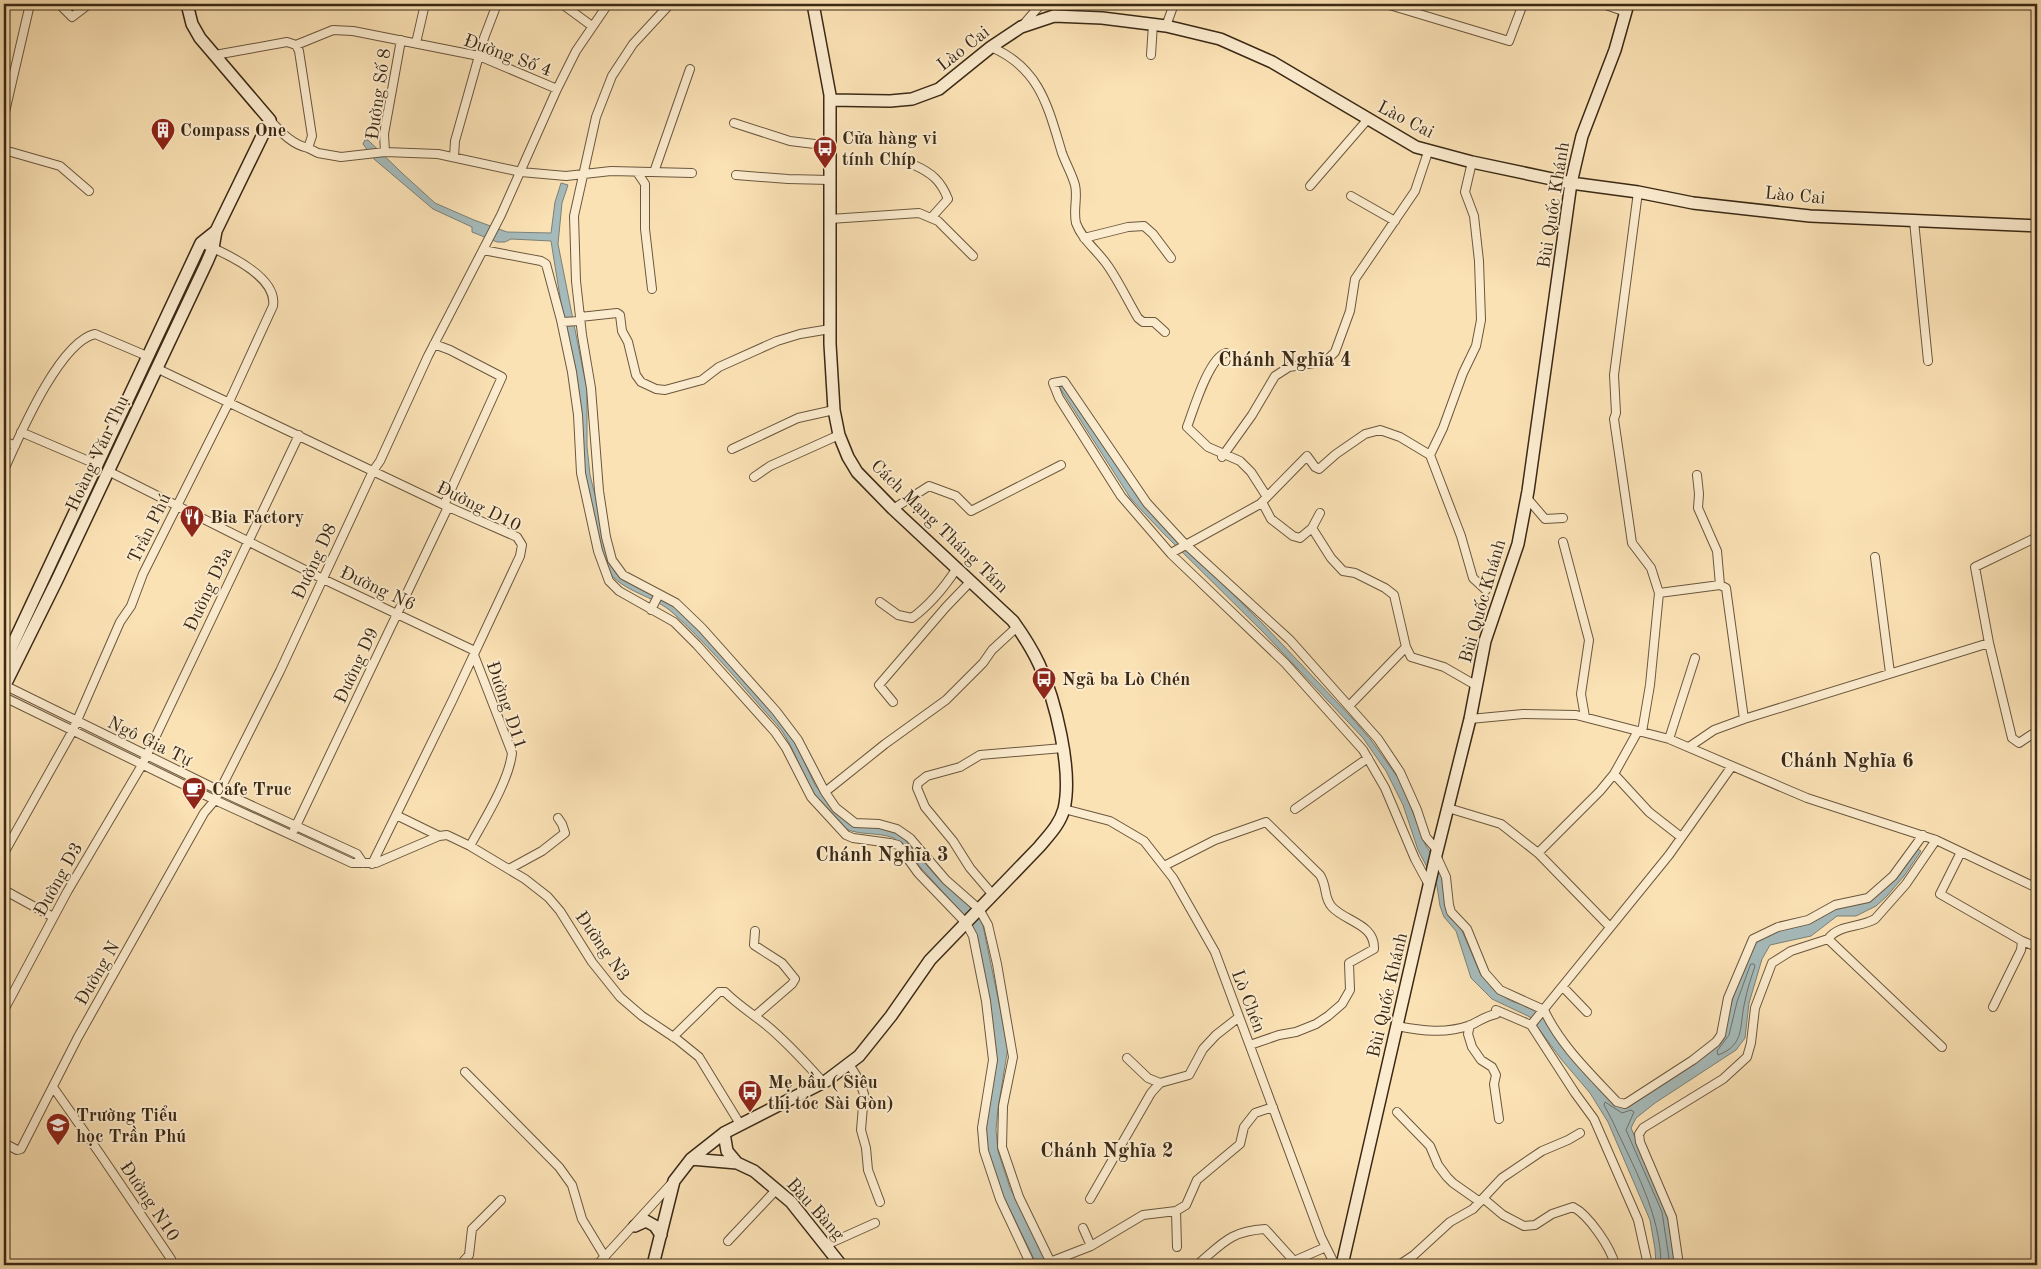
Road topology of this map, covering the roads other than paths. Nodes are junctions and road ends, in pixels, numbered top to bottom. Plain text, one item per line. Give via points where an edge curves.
1 (30, 4) edge
2 (59, 4) edge
3 (89, 4) edge
4 (187, 4) edge
5 (425, 4) edge
6 (497, 4) edge
7 (562, 4) edge
8 (608, 4) edge
9 (670, 4) edge
10 (813, 4) edge
11 (1041, 4) edge
12 (1174, 4) edge
13 (1386, 4) edge
14 (1523, 4) edge
15 (1603, 4) edge
16 (1627, 8) edge
17 (1153, 24) junction
18 (592, 26) junction
19 (1166, 26) junction
20 (1021, 27) junction
21 (401, 40) junction
22 (416, 43) junction
23 (296, 45) junction
24 (991, 47) junction
25 (215, 55) junction
26 (1150, 55) dead end
27 (478, 56) junction
28 (690, 69) dead end
29 (557, 89) junction
30 (830, 100) junction
31 (4, 116) edge
32 (270, 120) junction
33 (1368, 120) junction
34 (734, 123) dead end
35 (831, 146) junction
36 (308, 148) junction
37 (4, 150) edge
38 (385, 152) junction
39 (1428, 152) junction
40 (454, 157) junction
41 (1472, 162) junction
42 (914, 165) dead end
43 (521, 172) junction
44 (637, 172) junction
45 (654, 172) junction
46 (692, 173) dead end
47 (582, 174) junction
48 (736, 175) dead end
49 (830, 180) junction
50 (1571, 183) junction
51 (1310, 186) dead end
52 (89, 191) dead end
53 (1638, 192) junction
54 (1351, 196) dead end
55 (931, 218) junction
56 (830, 219) junction
57 (1395, 220) junction
58 (1914, 221) junction
59 (2037, 226) edge
60 (216, 231) junction
61 (1084, 238) junction
62 (201, 243) junction
63 (213, 248) junction
64 (482, 250) junction
65 (972, 256) dead end
66 (1171, 258) dead end
67 (652, 289) dead end
68 (580, 319) junction
69 (562, 322) junction
70 (830, 329) junction
71 (1165, 332) dead end
72 (157, 336) junction
73 (168, 341) junction
74 (434, 344) junction
75 (1226, 353) dead end
76 (147, 356) junction
77 (1928, 361) dead end
78 (156, 368) junction
79 (229, 402) junction
80 (132, 404) junction
81 (834, 410) junction
82 (21, 432) junction
83 (299, 435) junction
84 (840, 435) junction
85 (4, 441) edge
86 (15, 446) junction
87 (732, 449) dead end
88 (1223, 455) junction
89 (1430, 455) junction
90 (1061, 465) dead end
91 (103, 468) junction
92 (4, 470) edge
93 (373, 471) junction
94 (1697, 474) dead end
95 (754, 477) dead end
96 (600, 497) junction
97 (1527, 498) junction
98 (587, 499) junction
99 (1265, 499) junction
100 (446, 506) junction
101 (177, 507) junction
102 (893, 509) junction
103 (1320, 513) dead end
104 (1563, 518) dead end
105 (68, 528) junction
106 (1312, 528) junction
107 (80, 532) junction
108 (2037, 537) edge
109 (248, 542) junction
110 (1563, 542) dead end
111 (1187, 545) junction
112 (1173, 552) dead end
113 (1875, 557) dead end
114 (957, 568) junction
115 (46, 575) junction
116 (323, 579) junction
117 (57, 580) junction
118 (971, 581) junction
119 (1720, 585) junction
120 (1486, 590) dead end
121 (1659, 593) junction
122 (658, 594) junction
123 (880, 602) dead end
124 (651, 610) junction
125 (397, 613) junction
126 (28, 627) junction
127 (1017, 627) junction
128 (1989, 643) junction
129 (1406, 647) junction
130 (474, 653) junction
131 (1695, 658) dead end
132 (4, 663) edge
133 (1890, 673) junction
134 (1477, 686) junction
135 (4, 689) edge
136 (893, 702) dead end
137 (1348, 706) junction
138 (1585, 717) junction
139 (1470, 719) junction
140 (1744, 720) junction
141 (77, 722) junction
142 (2037, 731) edge
143 (72, 732) junction
144 (1640, 732) junction
145 (1668, 739) junction
146 (1690, 747) junction
147 (1062, 748) junction
148 (146, 756) junction
149 (1368, 758) junction
150 (142, 765) junction
151 (1732, 766) junction
152 (1614, 774) junction
153 (220, 791) junction
154 (825, 792) junction
155 (215, 800) junction
156 (1296, 808) dead end
157 (1448, 808) junction
158 (1064, 809) junction
159 (396, 815) junction
160 (558, 818) dead end
161 (854, 823) junction
162 (296, 827) junction
163 (844, 833) junction
164 (1922, 835) junction
165 (291, 836) junction
166 (439, 836) junction
167 (1681, 837) junction
168 (1936, 840) junction
169 (470, 846) junction
170 (1961, 852) junction
171 (4, 853) edge
172 (1437, 853) junction
173 (1538, 853) junction
174 (368, 864) junction
175 (1164, 866) junction
176 (509, 869) junction
177 (1430, 882) junction
178 (2037, 888) edge
179 (4, 890) edge
180 (993, 895) junction
181 (978, 910) junction
182 (53, 917) junction
183 (966, 923) junction
184 (1610, 927) junction
185 (755, 931) dead end
186 (1828, 940) junction
187 (2022, 941) junction
188 (2037, 947) edge
189 (1563, 987) junction
190 (1993, 1007) dead end
191 (4, 1010) edge
192 (1544, 1011) junction
193 (1587, 1012) dead end
194 (755, 1016) junction
195 (1239, 1017) junction
196 (1532, 1024) junction
197 (1470, 1025) junction
198 (1397, 1026) junction
199 (673, 1037) junction
200 (1250, 1046) junction
201 (1942, 1047) dead end
202 (1126, 1058) dead end
203 (849, 1064) junction
204 (465, 1072) dead end
205 (822, 1082) junction
206 (1160, 1083) junction
207 (53, 1087) junction
208 (986, 1098) junction
209 (1004, 1100) junction
210 (1274, 1107) junction
211 (1397, 1112) dead end
212 (1499, 1119) dead end
213 (740, 1124) junction
214 (724, 1133) junction
215 (1580, 1133) dead end
216 (4, 1143) edge
217 (691, 1159) junction
218 (737, 1163) junction
219 (674, 1181) junction
220 (776, 1190) junction
221 (1090, 1199) dead end
222 (501, 1200) dead end
223 (1482, 1201) junction
224 (880, 1202) dead end
225 (1176, 1211) junction
226 (875, 1223) dead end
227 (635, 1226) junction
228 (1083, 1228) dead end
229 (661, 1234) junction
230 (728, 1240) dead end
231 (826, 1244) junction
232 (1091, 1246) junction
233 (1177, 1247) dead end
234 (1326, 1247) junction
235 (605, 1257) junction
236 (171, 1259) dead end
237 (1051, 1264) edge
238 (460, 1265) edge
239 (597, 1265) edge
240 (653, 1265) edge
241 (841, 1265) edge
242 (1030, 1265) edge
243 (1197, 1265) edge
244 (1335, 1265) edge
245 (1342, 1265) edge
246 (1399, 1265) edge
247 (1615, 1265) edge
248 (1648, 1265) edge
249 (1679, 1265) edge

1 - 31 street
2 - 3 street via 72,17
4 - 25 street via 192,24
5 - 22 street
6 - 27 street
7 - 18 street
8 - 18 street, Đường D8
9 - 47 street via 633,44 612,76 596,117
10 - 30 street, Cách Mạng Tháng Tám
11 - 20 street
12 - 19 street
13 - 14 street via 1509,41
15 - 16 street
16 - 50 street, Bùi Quốc Khánh via 1615,50 1582,136
17 - 19 street, Lào Cai
17 - 20 street, Lào Cai via 1071,15 1054,16
17 - 26 street
18 - 29 street, Đường D8
19 - 33 street, Lào Cai via 1220,39 1264,58
20 - 24 street, Lào Cai
21 - 22 street, Đường Số 4
21 - 23 street, Đường Số 4 via 333,30
21 - 38 street, Đường Số 8 via 384,134
22 - 27 street, Đường Số 4
23 - 25 street, Đường Số 4 via 288,42
23 - 36 street via 312,136
24 - 30 street, Lào Cai via 939,90 912,99
24 - 61 street via 1008,54 1035,81 1049,107 1075,185 1076,223
25 - 32 street
27 - 29 street, Đường Số 4
27 - 40 street via 455,141
28 - 45 street
29 - 43 street, Đường D8
30 - 35 street, Cách Mạng Tháng Tám
32 - 36 street via 285,136
32 - 60 street, Hoàng Văn Thụ
33 - 39 street, Lào Cai
33 - 51 street
34 - 35 street via 790,141
35 - 49 street, Cách Mạng Tháng Tám
36 - 38 street via 342,158
37 - 52 street via 60,166
38 - 40 street
39 - 41 street, Lào Cai
39 - 57 street via 1415,192
40 - 43 street
41 - 50 street, Lào Cai
41 - 89 street via 1465,192 1474,216 1480,261 1481,320 1476,346
42 - 55 street via 931,173 948,199
43 - 47 street via 566,176
43 - 64 street, Đường D8
44 - 45 street
44 - 47 street
44 - 67 street via 645,184 645,229
45 - 46 street
47 - 68 street via 574,216
48 - 49 street
49 - 56 street, Cách Mạng Tháng Tám
50 - 53 street, Lào Cai
50 - 97 street, Bùi Quốc Khánh
53 - 58 street, Lào Cai via 1693,203 1775,212
53 - 121 street via 1614,375 1614,420 1632,543 1651,568
54 - 57 street
55 - 56 street via 919,213
55 - 65 street via 938,221
56 - 70 street, Cách Mạng Tháng Tám
57 - 88 street via 1355,279 1350,311 1335,352 1326,361 1289,366 1275,376
58 - 59 street, Lào Cai
58 - 77 street
60 - 62 street, Hoàng Văn Thụ
60 - 63 street, Hoàng Văn Thụ
61 - 66 street via 1144,226
61 - 71 street via 1107,264 1138,318 1143,322 1154,322
62 - 63 street, Trần Phú
62 - 72 street, Hoàng Văn Thụ
63 - 73 street, Hoàng Văn Thụ
63 - 79 street, Trần Phú via 258,275 274,298
64 - 69 street via 546,264
64 - 74 street, Đường D8
68 - 69 street
68 - 70 street via 620,315 636,375 647,386 665,390 702,380 718,367 777,341
68 - 96 street via 591,388
69 - 98 street via 578,416 581,473
70 - 81 street, Cách Mạng Tháng Tám
72 - 73 street
72 - 76 street, Hoàng Văn Thụ
73 - 78 street, Hoàng Văn Thụ
74 - 93 street, Đường D8
74 - 100 street, Đường D9 via 502,377
75 - 88 street via 1219,357 1204,383 1187,427 1208,448
76 - 80 street, Hoàng Văn Thụ
76 - 82 street via 95,334 88,336 48,380
78 - 79 street, Đường D10
78 - 80 street, Hoàng Văn Thụ
79 - 83 street, Đường D10
79 - 101 street, Trần Phú
80 - 91 street, Hoàng Văn Thụ
81 - 84 street, Cách Mạng Tháng Tám
81 - 87 street via 798,418
82 - 86 street
82 - 91 street, Đường N6
83 - 93 street, Đường D10
83 - 109 street, Đường D3a
84 - 95 street via 770,466
84 - 102 street, Cách Mạng Tháng Tám via 857,472
85 - 86 street
86 - 92 street
88 - 99 street via 1240,461 1251,472
89 - 99 street via 1384,430 1375,431 1365,434 1319,469 1307,456
89 - 120 street via 1461,536 1473,578
90 - 102 street via 971,511 956,496 930,486
91 - 101 street, Đường N6
91 - 105 street, Hoàng Văn Thụ
91 - 107 street, Hoàng Văn Thụ
93 - 100 street, Đường D10
93 - 116 street, Đường D8
94 - 119 street via 1698,508 1717,552
96 - 98 street
96 - 122 street via 612,560 623,575
97 - 104 street via 1545,519
97 - 134 street, Bùi Quốc Khánh via 1518,544 1485,641
98 - 124 street via 598,552 609,581 619,591
99 - 106 street via 1269,517 1293,536 1300,538
99 - 111 street
100 - 125 street, Đường D9
100 - 130 street, Đường D10 via 517,537 522,545 520,556
101 - 109 street, Đường N6
101 - 141 street, Trần Phú via 143,574 131,606 120,622
102 - 114 street, Cách Mạng Tháng Tám
103 - 106 street
105 - 107 street
105 - 115 street, Hoàng Văn Thụ
106 - 129 street via 1343,571 1355,573 1394,595
107 - 117 street, Hoàng Văn Thụ
108 - 128 street via 1975,567
109 - 116 street, Đường N6
109 - 148 street, Đường D3a
110 - 138 street via 1589,640 1581,694
111 - 112 street
111 - 137 street via 1290,640
111 - 149 street via 1147,504 1064,381 1053,383 1120,496 1171,554 1285,663
113 - 133 street
114 - 118 street, Cách Mạng Tháng Tám
114 - 123 street via 937,596 912,618 898,614
115 - 117 street
115 - 126 street, Hoàng Văn Thụ
116 - 125 street, Đường N6
116 - 153 street, Đường D8
117 - 126 street, Hoàng Văn Thụ
118 - 127 street, Cách Mạng Tháng Tám
118 - 136 street via 879,686
119 - 121 street
119 - 140 street via 1727,589
121 - 144 street via 1650,685
122 - 124 street
122 - 154 street via 676,603 702,628 776,711 798,740
124 - 163 street via 674,622 775,732 811,797
125 - 130 street, Đường N6
125 - 162 street, Đường D9
126 - 132 street, Hoàng Văn Thụ
126 - 135 street, Hoàng Văn Thụ
127 - 147 street, Cách Mạng Tháng Tám via 1039,664 1055,711
127 - 154 street via 946,700
128 - 133 street
128 - 142 street via 2012,738 2019,743
129 - 134 street via 1410,657 1444,667
129 - 137 street
130 - 159 street, Đường D10
130 - 169 street, Đường D11 via 512,752 511,762
131 - 145 street
133 - 140 street
134 - 139 street, Bùi Quốc Khánh
135 - 141 street, Ngô Gia Tự
135 - 143 street, Ngô Gia Tự
137 - 172 street via 1378,739 1400,772 1426,836
138 - 139 street via 1523,714
138 - 144 street
139 - 157 street, Bùi Quốc Khánh
140 - 146 street via 1714,730
141 - 143 street, Trần Phú
141 - 148 street, Ngô Gia Tự
143 - 150 street, Ngô Gia Tự
143 - 171 street, Trần Phú
144 - 145 street
144 - 152 street
145 - 146 street
146 - 151 street
147 - 158 street, Cách Mạng Tháng Tám
147 - 180 street via 980,755 960,767 927,776 918,783 925,807
148 - 150 street, Đường D3a
148 - 153 street, Ngô Gia Tự
149 - 156 street
149 - 177 street via 1385,788 1412,854
150 - 155 street, Ngô Gia Tự
150 - 182 street, Đường D3
151 - 164 street via 1807,798
151 - 167 street
152 - 167 street via 1650,812
152 - 173 street
153 - 155 street, Đường D8
153 - 162 street, Ngô Gia Tự
154 - 161 street via 836,808
155 - 165 street, Ngô Gia Tự
155 - 207 street, Đường N via 204,813
157 - 172 street, Bùi Quốc Khánh
157 - 173 street via 1502,824
158 - 175 street, Lò Chén via 1110,821 1144,841
158 - 180 street, Cách Mạng Tháng Tám via 1055,828
159 - 166 street, Đường N3
159 - 174 street, Đường D10
160 - 176 street via 565,833 542,851
161 - 163 street
161 - 181 street via 897,829 910,838 946,880
162 - 165 street, Đường D9
162 - 174 street, Ngô Gia Tự via 357,854
163 - 183 street via 852,838 898,845 918,873
164 - 168 street
164 - 192 street via 1893,876 1873,896 1836,905 1808,920 1778,927 1753,939 1728,998 1721,1035 1716,1042 1625,1104 1617,1102 1564,1043
165 - 174 street, Ngô Gia Tự via 352,863
166 - 169 street, Đường N3 via 447,835
166 - 174 street
167 - 184 street
168 - 170 street
168 - 186 street via 1884,911 1868,923 1836,931
169 - 176 street, Đường N3
170 - 178 street
170 - 187 street via 1940,894
172 - 177 street, Bùi Quốc Khánh
172 - 192 street via 1446,877 1451,912 1466,930 1485,974 1500,990
173 - 184 street
175 - 195 street, Lò Chén via 1215,952
175 - 200 street via 1215,840 1266,822 1320,875 1326,884 1327,900 1333,908 1368,930 1373,940 1374,949 1349,963 1350,990 1342,1004 1316,1024
176 - 199 street, Đường N3 via 554,904 592,962 620,997
177 - 198 street, Bùi Quốc Khánh
179 - 182 street
180 - 181 street, Cách Mạng Tháng Tám
181 - 183 street, Cách Mạng Tháng Tám
181 - 209 street via 988,925 993,944 1013,1057
182 - 191 street, Đường D3
183 - 203 street via 930,960 868,1046
183 - 208 street via 973,936 990,1025 993,1060
184 - 189 street
185 - 194 street via 754,945 782,963 795,980
186 - 201 street
186 - 249 street via 1791,951 1772,963 1755,1008 1747,1057 1723,1079 1643,1128 1639,1134 1672,1217
187 - 188 street
187 - 190 street via 2021,950
189 - 192 street
189 - 193 street
192 - 196 street
194 - 199 street via 722,991
194 - 205 street via 804,1060
195 - 200 street, Lò Chén
195 - 206 street via 1203,1049 1189,1075
196 - 197 street via 1496,1010 1496,1014
196 - 248 street via 1594,1119 1638,1220
197 - 198 street via 1426,1032
197 - 212 street via 1468,1034 1472,1047 1496,1075 1494,1084
198 - 245 street, Bùi Quốc Khánh
199 - 213 street, Đường N3 via 699,1057
200 - 210 street, Lò Chén
202 - 206 street via 1148,1078
203 - 205 street
203 - 224 street via 864,1094 861,1130 868,1170
204 - 235 street via 559,1167 572,1185 582,1219
205 - 213 street
206 - 221 street via 1151,1093
207 - 216 street, Đường N via 21,1149 16,1150
207 - 236 street, Đường N10
208 - 209 street
208 - 242 street via 982,1128 984,1151 1000,1199
209 - 237 street via 1002,1147 1019,1197
210 - 225 street via 1255,1113 1244,1127 1240,1144 1197,1180 1186,1205
210 - 234 street, Lò Chén
211 - 223 street via 1430,1146 1438,1165 1453,1184
213 - 214 street
214 - 217 street
214 - 218 street via 727,1151
215 - 223 street via 1542,1151 1502,1178
217 - 218 street
217 - 219 street
218 - 220 street, Bàu Bàng via 754,1171
219 - 227 street
219 - 229 street
220 - 230 street
220 - 231 street, Bàu Bàng via 791,1202
222 - 238 street via 472,1229 470,1255
223 - 246 street via 1450,1222
223 - 247 street via 1524,1226 1535,1225 1570,1207 1577,1209 1607,1244
225 - 232 street via 1143,1215
225 - 233 street
226 - 231 street
227 - 229 street via 646,1221
227 - 235 street
228 - 232 street
229 - 240 street
231 - 241 street, Bàu Bàng
232 - 237 street
234 - 243 street via 1294,1261 1265,1229 1250,1230 1230,1237
234 - 244 street, Lò Chén
235 - 239 street

